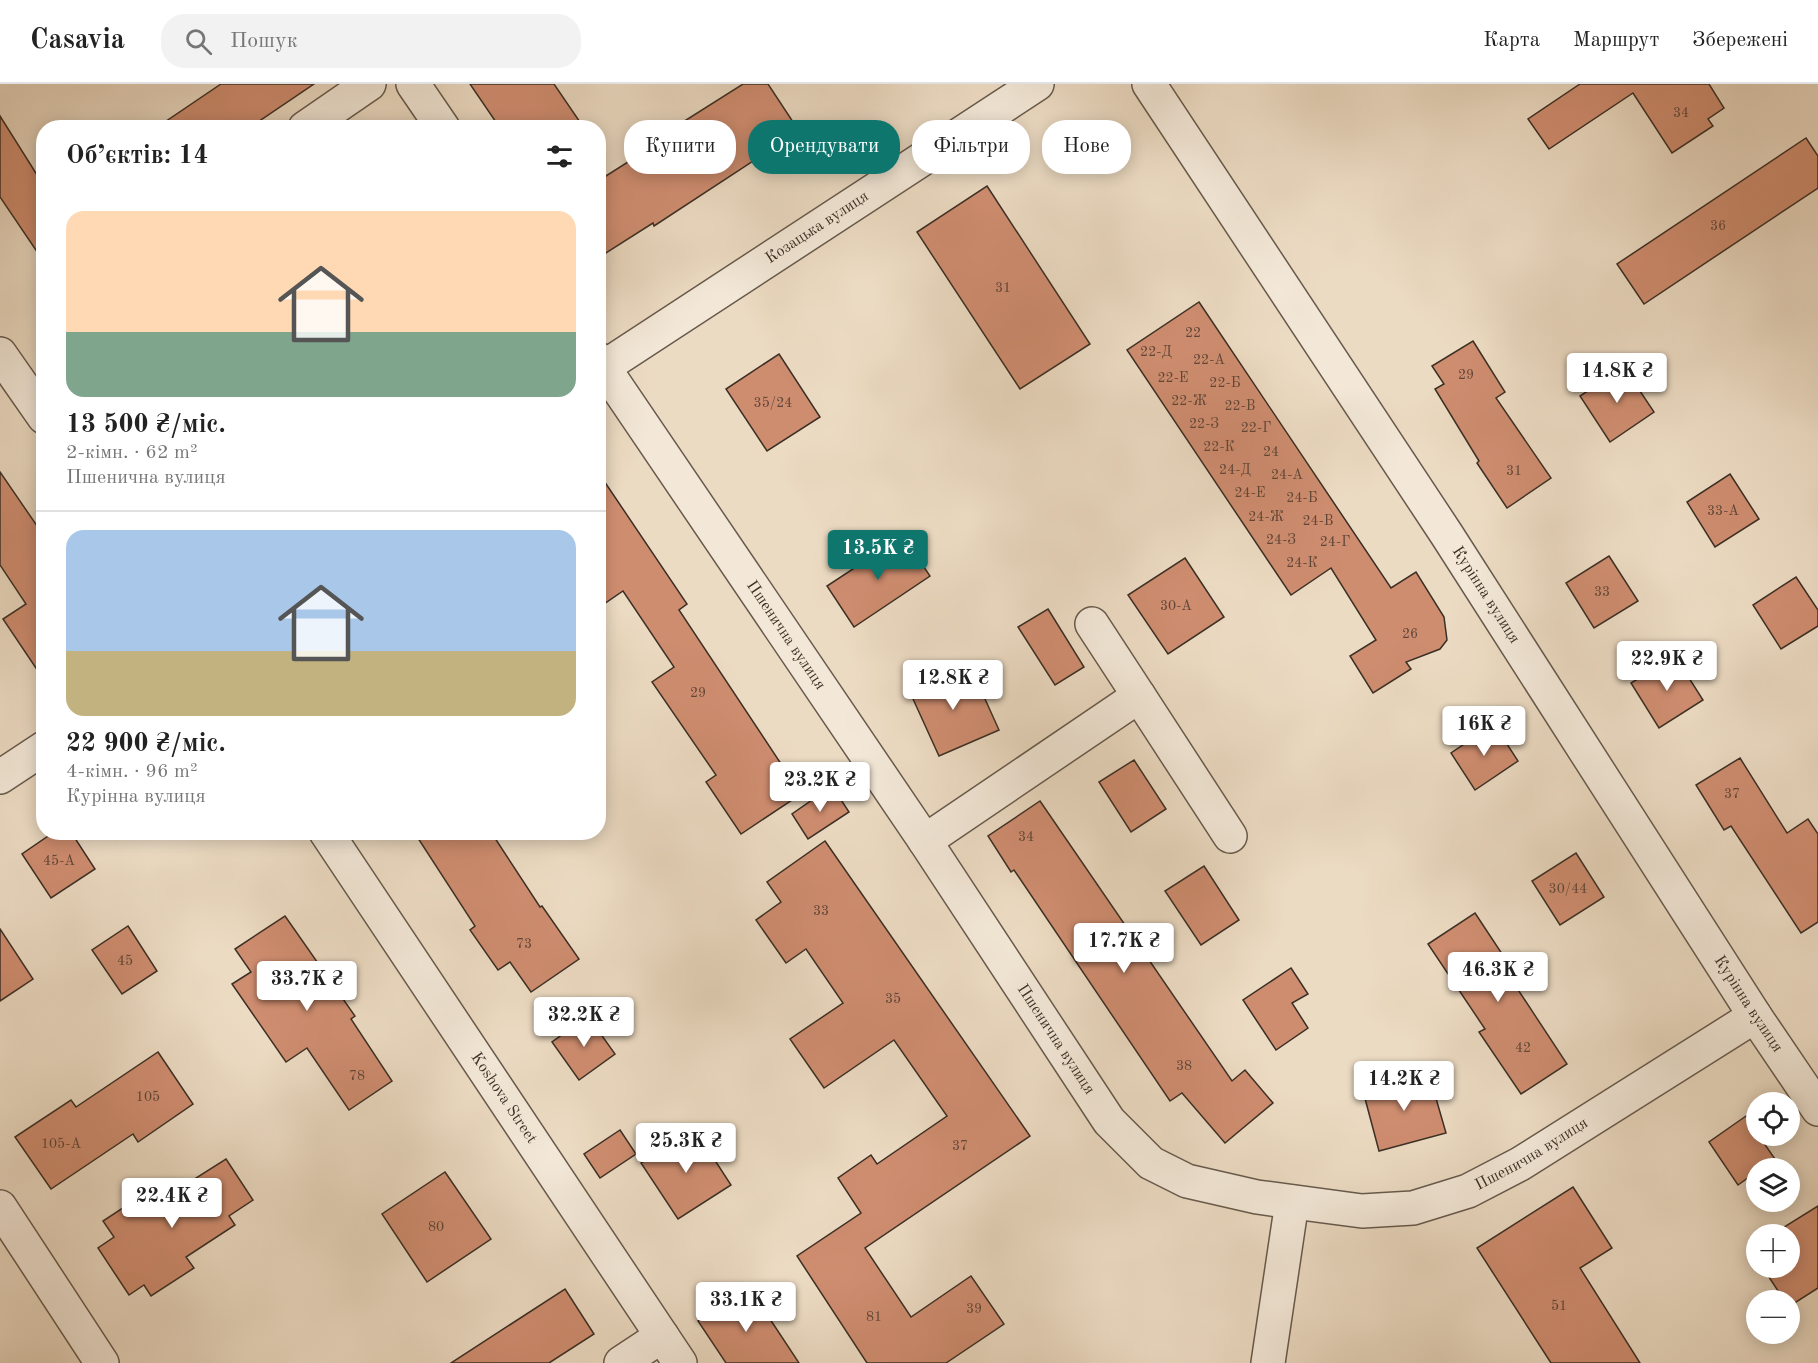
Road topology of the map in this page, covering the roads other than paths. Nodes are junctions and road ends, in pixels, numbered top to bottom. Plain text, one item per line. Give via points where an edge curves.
1 (369, 84) edge
2 (413, 84) edge
3 (1037, 84) edge
4 (1149, 84) edge
5 (316, 120) edge
6 (438, 120) edge
7 (0, 354) edge
8 (606, 362) edge
9 (606, 375) edge
10 (36, 406) edge
11 (1092, 624) dead end
12 (1139, 696) junction
13 (36, 752) edge
14 (0, 777) edge
15 (1230, 836) dead end
16 (331, 840) edge
17 (925, 841) junction
18 (1755, 1016) junction
19 (1818, 1109) edge
20 (1292, 1202) junction
21 (0, 1207) edge
22 (662, 1336) junction
23 (102, 1363) edge
24 (621, 1363) edge
25 (680, 1363) edge
26 (1268, 1363) edge

1 - 5 street
2 - 6 street
3 - 8 street, Козацька вулиця
4 - 18 street, Курінна вулиця via 1447,535
7 - 10 street
9 - 17 street, Пшенична вулиця
11 - 12 street
12 - 15 street
12 - 17 street
13 - 14 street
16 - 22 street, Koshova Street
17 - 20 street, Пшенична вулиця via 1109,1121 1151,1163 1187,1181
18 - 19 street, Курінна вулиця
18 - 20 street, Пшенична вулиця via 1520,1164 1468,1191 1413,1208 1362,1211
20 - 26 street
21 - 23 street
22 - 24 street
22 - 25 street, Koshova Street

